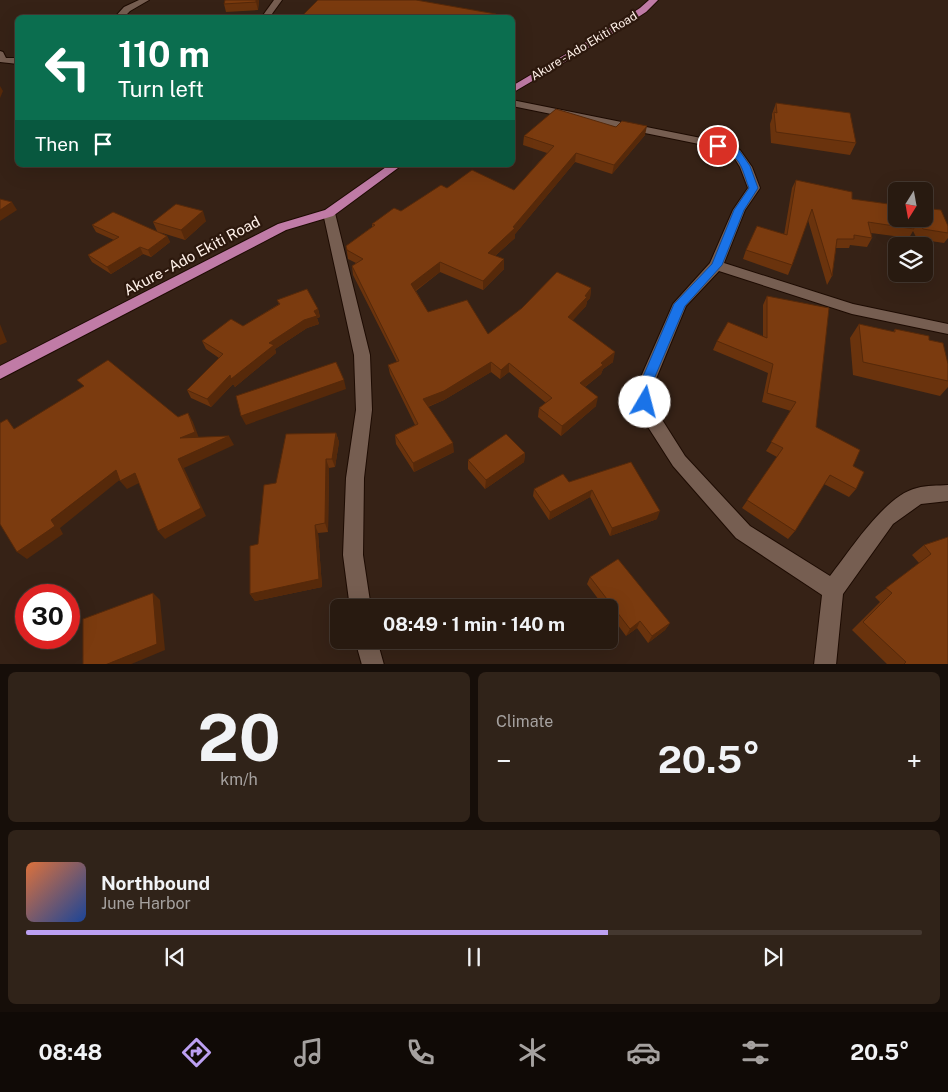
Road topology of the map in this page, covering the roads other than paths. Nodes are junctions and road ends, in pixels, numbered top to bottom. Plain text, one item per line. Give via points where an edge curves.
1 (145, 0) edge
2 (278, 0) edge
3 (654, 0) edge
4 (121, 15) edge
5 (267, 15) edge
6 (0, 54) edge
7 (14, 61) edge
8 (0, 64) edge
9 (515, 88) edge
10 (515, 104) edge
11 (393, 167) edge
12 (329, 213) junction
13 (716, 265) junction
14 (948, 329) edge
15 (0, 373) edge
16 (948, 493) edge
17 (833, 590) junction
18 (360, 599) edge
19 (369, 649) edge
20 (373, 664) edge
21 (825, 664) edge

1 - 4 street
2 - 5 street
3 - 9 main road, Akure - Ado Ekiti Road via 621,24
6 - 7 street via 3,60
7 - 8 street
10 - 13 street via 701,141 736,152 746,166 754,188 739,210
11 - 12 main road, Akure - Ado Ekiti Road
12 - 15 main road, Akure - Ado Ekiti Road via 282,227
12 - 18 street via 362,355 364,410 355,478 353,555
13 - 14 street via 852,310
13 - 17 street via 680,304 645,386 645,402 679,460 743,532
16 - 17 street via 917,496 886,518
17 - 21 street
19 - 20 street

